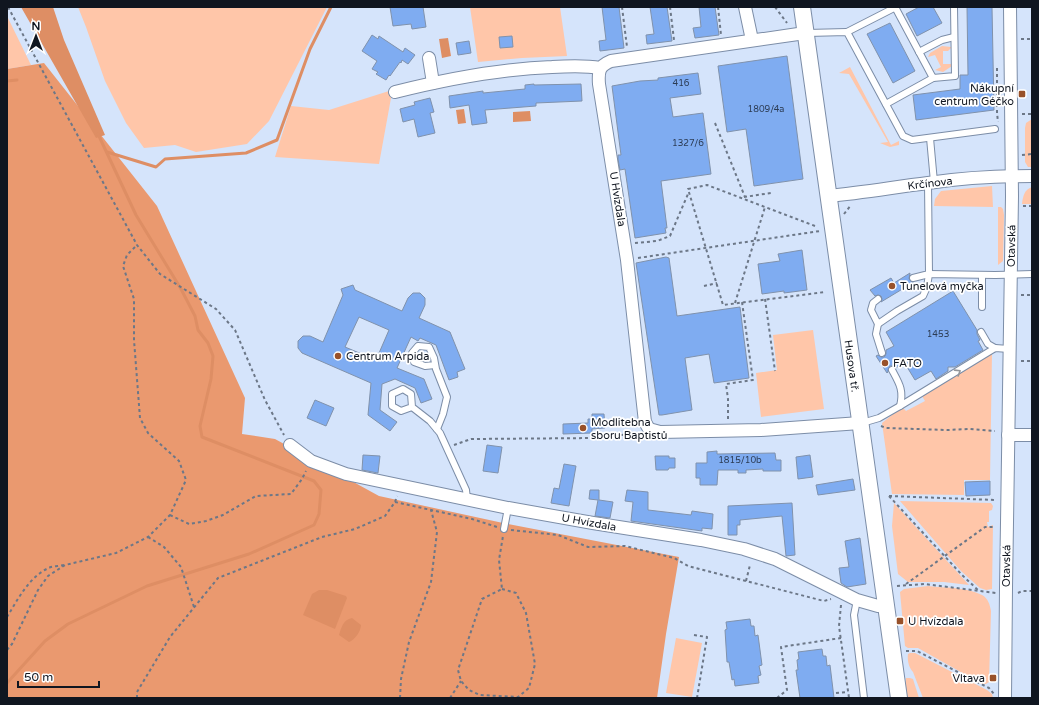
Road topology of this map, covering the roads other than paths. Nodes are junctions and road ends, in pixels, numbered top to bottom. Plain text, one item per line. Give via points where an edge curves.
1 (745, 7) edge
2 (802, 7) edge
3 (896, 7) edge
4 (954, 7) edge
5 (1010, 7) edge
6 (847, 32) junction
7 (806, 33) junction
8 (954, 38) junction
9 (752, 40) junction
10 (919, 52) junction
11 (428, 58) dead end
12 (600, 68) junction
13 (933, 78) junction
14 (433, 83) junction
15 (395, 92) dead end
16 (886, 104) junction
17 (997, 128) road end
18 (930, 138) junction
19 (1012, 176) junction
20 (1032, 176) edge
21 (931, 182) junction
22 (828, 196) junction
23 (928, 274) junction
24 (1010, 274) junction
25 (1032, 274) edge
26 (982, 275) junction
27 (913, 278) dead end
28 (878, 299) dead end
29 (982, 306) dead end
30 (878, 324) junction
31 (982, 332) dead end
32 (995, 348) junction
33 (1009, 348) junction
34 (882, 353) dead end
35 (435, 365) dead end
36 (892, 370) dead end
37 (900, 406) junction
38 (412, 407) dead end
39 (860, 423) junction
40 (437, 429) junction
41 (1008, 435) junction
42 (1032, 435) edge
43 (290, 445) road end
44 (467, 499) junction
45 (508, 508) junction
46 (504, 529) road end
47 (857, 600) junction
48 (886, 606) junction
49 (864, 698) edge
50 (899, 698) edge
51 (1005, 698) edge

1 - 9 street
2 - 7 street, Husova tř.
3 - 6 lane
3 - 10 lane
4 - 8 lane
5 - 19 street, Otavská
6 - 7 lane
6 - 16 lane
7 - 9 street
7 - 22 street, Husova tř.
8 - 10 lane via 942,40
8 - 13 lane via 954,76
9 - 12 street via 611,61
10 - 13 lane
11 - 14 street
12 - 14 street via 522,68
12 - 39 street, U Hvízdala via 599,84 625,244 645,422 649,429 660,432 761,430
13 - 16 lane
14 - 15 street
16 - 18 lane via 903,136 912,140
17 - 18 lane
18 - 21 lane
19 - 20 street, Krčínova
19 - 21 street, Krčínova
19 - 24 street, Otavská
21 - 22 street, Krčínova
21 - 23 lane
22 - 39 street, Husova tř.
23 - 26 lane
23 - 27 lane
23 - 30 lane via 923,296
24 - 25 lane
24 - 26 lane
24 - 33 street, Otavská
26 - 29 lane
28 - 30 lane via 872,303 872,310
30 - 34 lane via 876,334
31 - 32 lane via 988,344
32 - 33 lane
37 -> 32 lane
33 - 41 street, Otavská
35 - 40 lane via 425,366 414,362 412,353 418,346 428,347 434,358 447,397
36 - 37 lane via 902,389
37 - 39 lane via 879,418
38 - 40 lane
39 - 48 street, Husova tř.
40 - 44 lane via 466,490
41 - 42 street
41 - 51 street, Otavská
43 - 44 street, U Hvízdala via 311,461 346,474
44 - 45 street, U Hvízdala
45 - 46 lane
45 - 47 street, U Hvízdala via 744,549 775,559 843,598
47 - 48 street, U Hvízdala
47 - 49 lane via 854,615
48 - 50 street, Husova tř.

